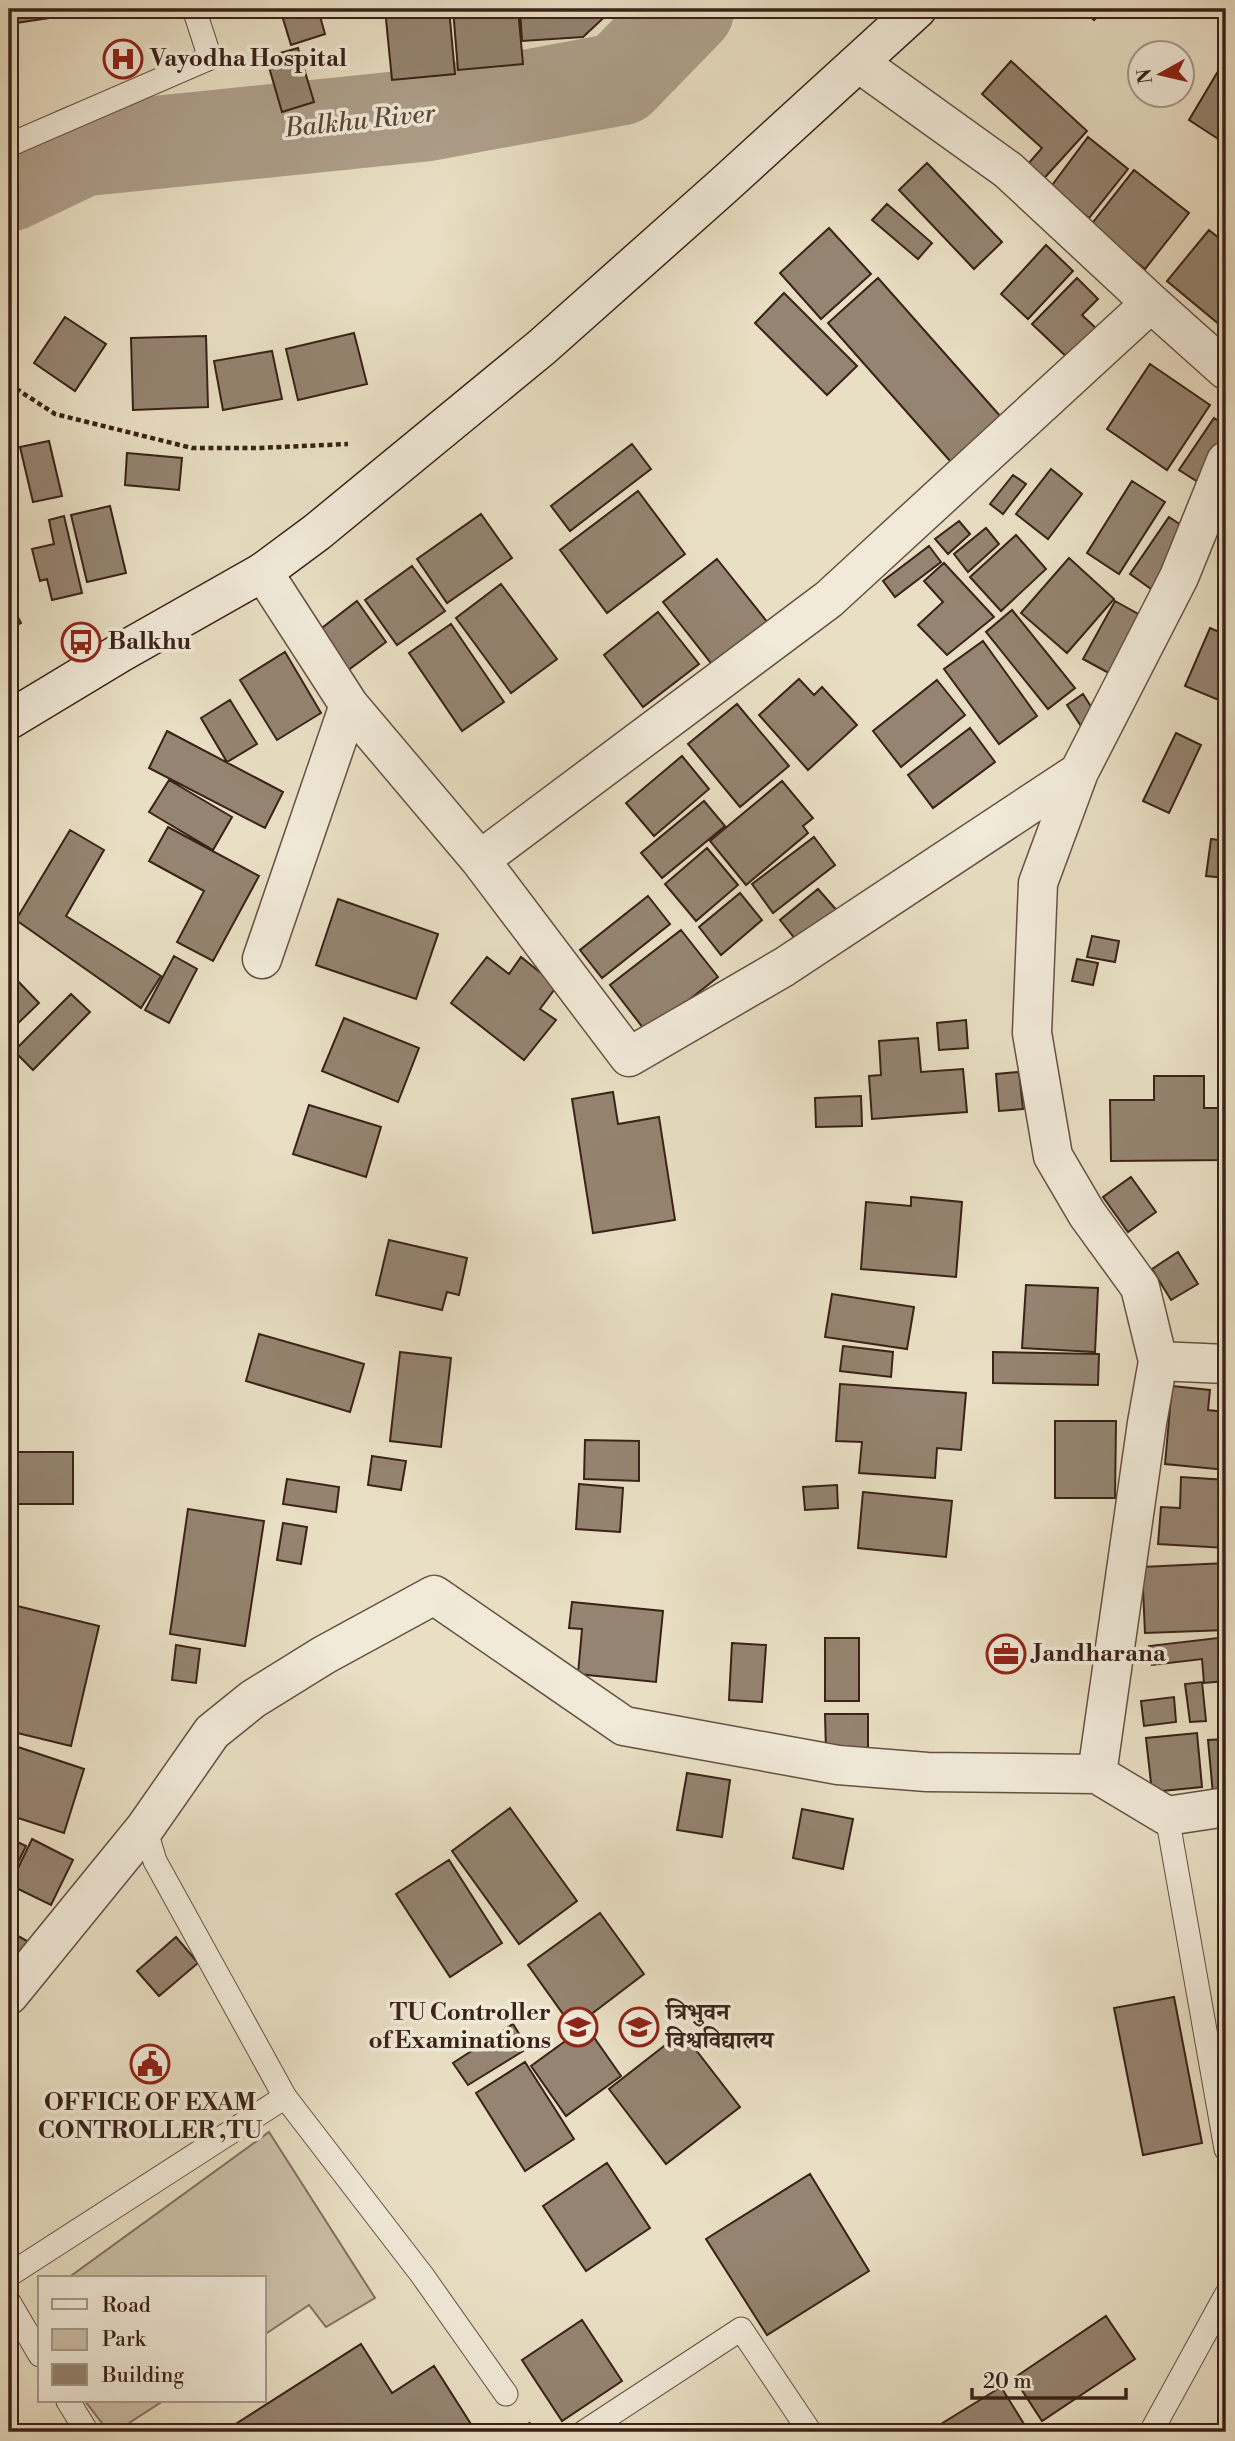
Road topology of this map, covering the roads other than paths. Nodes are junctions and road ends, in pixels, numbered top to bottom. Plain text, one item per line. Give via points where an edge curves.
1 (194, 9) edge
2 (917, 9) edge
3 (859, 63) junction
4 (9, 145) edge
5 (1150, 303) junction
6 (1226, 370) edge
7 (1226, 461) edge
8 (263, 572) junction
9 (349, 705) junction
10 (9, 720) edge
11 (1079, 772) junction
12 (480, 860) junction
13 (262, 959) dead end
14 (1158, 1361) junction
15 (1226, 1364) edge
16 (1097, 1774) junction
17 (1226, 1807) edge
18 (1167, 1816) junction
19 (145, 1828) junction
20 (9, 1995) edge
21 (285, 2097) junction
22 (1226, 2148) edge
23 (9, 2275) edge
24 (1226, 2295) edge
25 (9, 2302) edge
26 (38, 2351) edge
27 (506, 2394) dead end
28 (69, 2402) edge
29 (87, 2432) edge
30 (584, 2432) edge
31 (810, 2432) edge
32 (1151, 2432) edge

1 - 4 lane via 210,58
2 - 3 street
3 - 5 street via 1008,170
3 - 8 street via 542,347
5 - 6 street
5 - 12 street via 829,599
7 - 11 street via 1179,577
8 - 9 street
8 - 10 street
9 - 12 street
9 - 13 street
11 - 12 street via 783,967 629,1057
11 - 14 street via 1038,883 1032,1033 1053,1156 1087,1214 1140,1287
14 - 15 street
14 - 16 street
16 - 18 street
16 - 19 street via 927,1772 838,1765 624,1726 434,1595 312,1662 253,1699 212,1732
17 - 18 street
18 - 22 lane
19 - 20 street
19 - 21 lane via 155,1861
21 - 23 lane
21 - 27 lane via 422,2275
24 - 32 lane
25 - 26 lane
28 - 29 lane
30 - 31 lane via 741,2329

